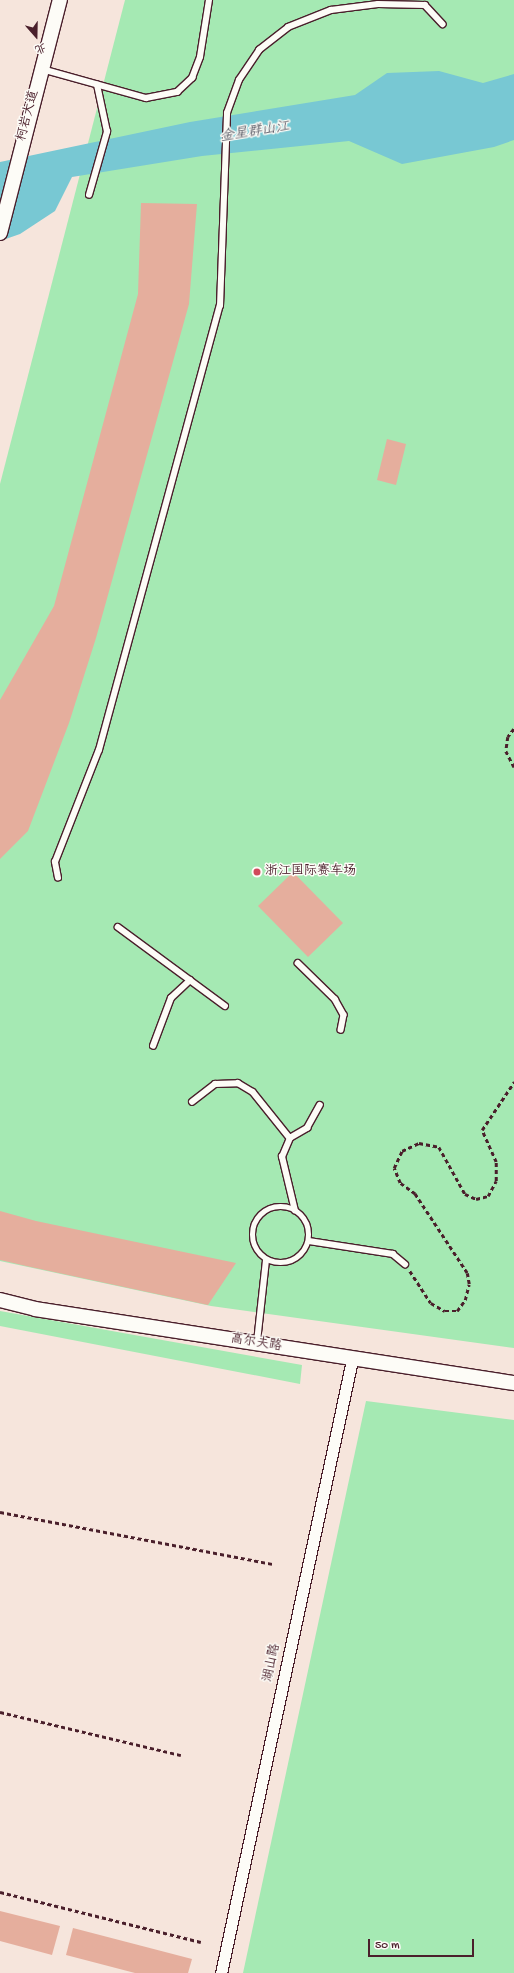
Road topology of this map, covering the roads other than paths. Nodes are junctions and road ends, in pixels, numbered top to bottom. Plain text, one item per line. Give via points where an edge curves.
1 (60, 0) edge
2 (208, 0) edge
3 (443, 24) dead end
4 (42, 69) junction
5 (97, 85) junction
6 (89, 195) dead end
7 (0, 233) edge
8 (58, 878) dead end
9 (118, 927) dead end
10 (298, 963) dead end
11 (190, 980) junction
12 (225, 1006) dead end
13 (341, 1030) dead end
14 (153, 1046) dead end
15 (192, 1102) dead end
16 (320, 1105) dead end
17 (290, 1138) junction
18 (295, 1211) junction
19 (308, 1242) junction
20 (266, 1260) junction
21 (405, 1264) road end
22 (0, 1300) edge
23 (257, 1344) junction
24 (352, 1360) junction
25 (514, 1383) edge
26 (221, 1973) edge

1 - 4 street, 柯岩大道
2 - 5 lane via 200,57 192,78 177,92 146,98
3 - 8 lane via 425,5 378,4 331,10 288,27 259,50 239,80 226,120 220,306 100,750 55,862
4 - 5 lane
4 - 7 street, 柯岩大道
5 - 6 lane via 107,132
9 - 11 lane
10 - 13 lane via 335,999 344,1015
11 - 12 lane
11 - 14 lane via 171,998
15 - 17 lane via 215,1084 238,1083 253,1092
16 - 17 lane via 307,1128
17 - 18 lane via 282,1157
18 - 19 lane via 307,1224
18 - 20 lane via 278,1207 262,1214 253,1229 254,1246
19 - 20 lane via 300,1256 283,1264
19 - 21 lane via 393,1254
20 - 23 lane
22 - 23 street, 高尔夫路 via 35,1309
23 - 24 street, 高尔夫路
24 - 25 street, 高尔夫路
24 - 26 street, 湖山路

